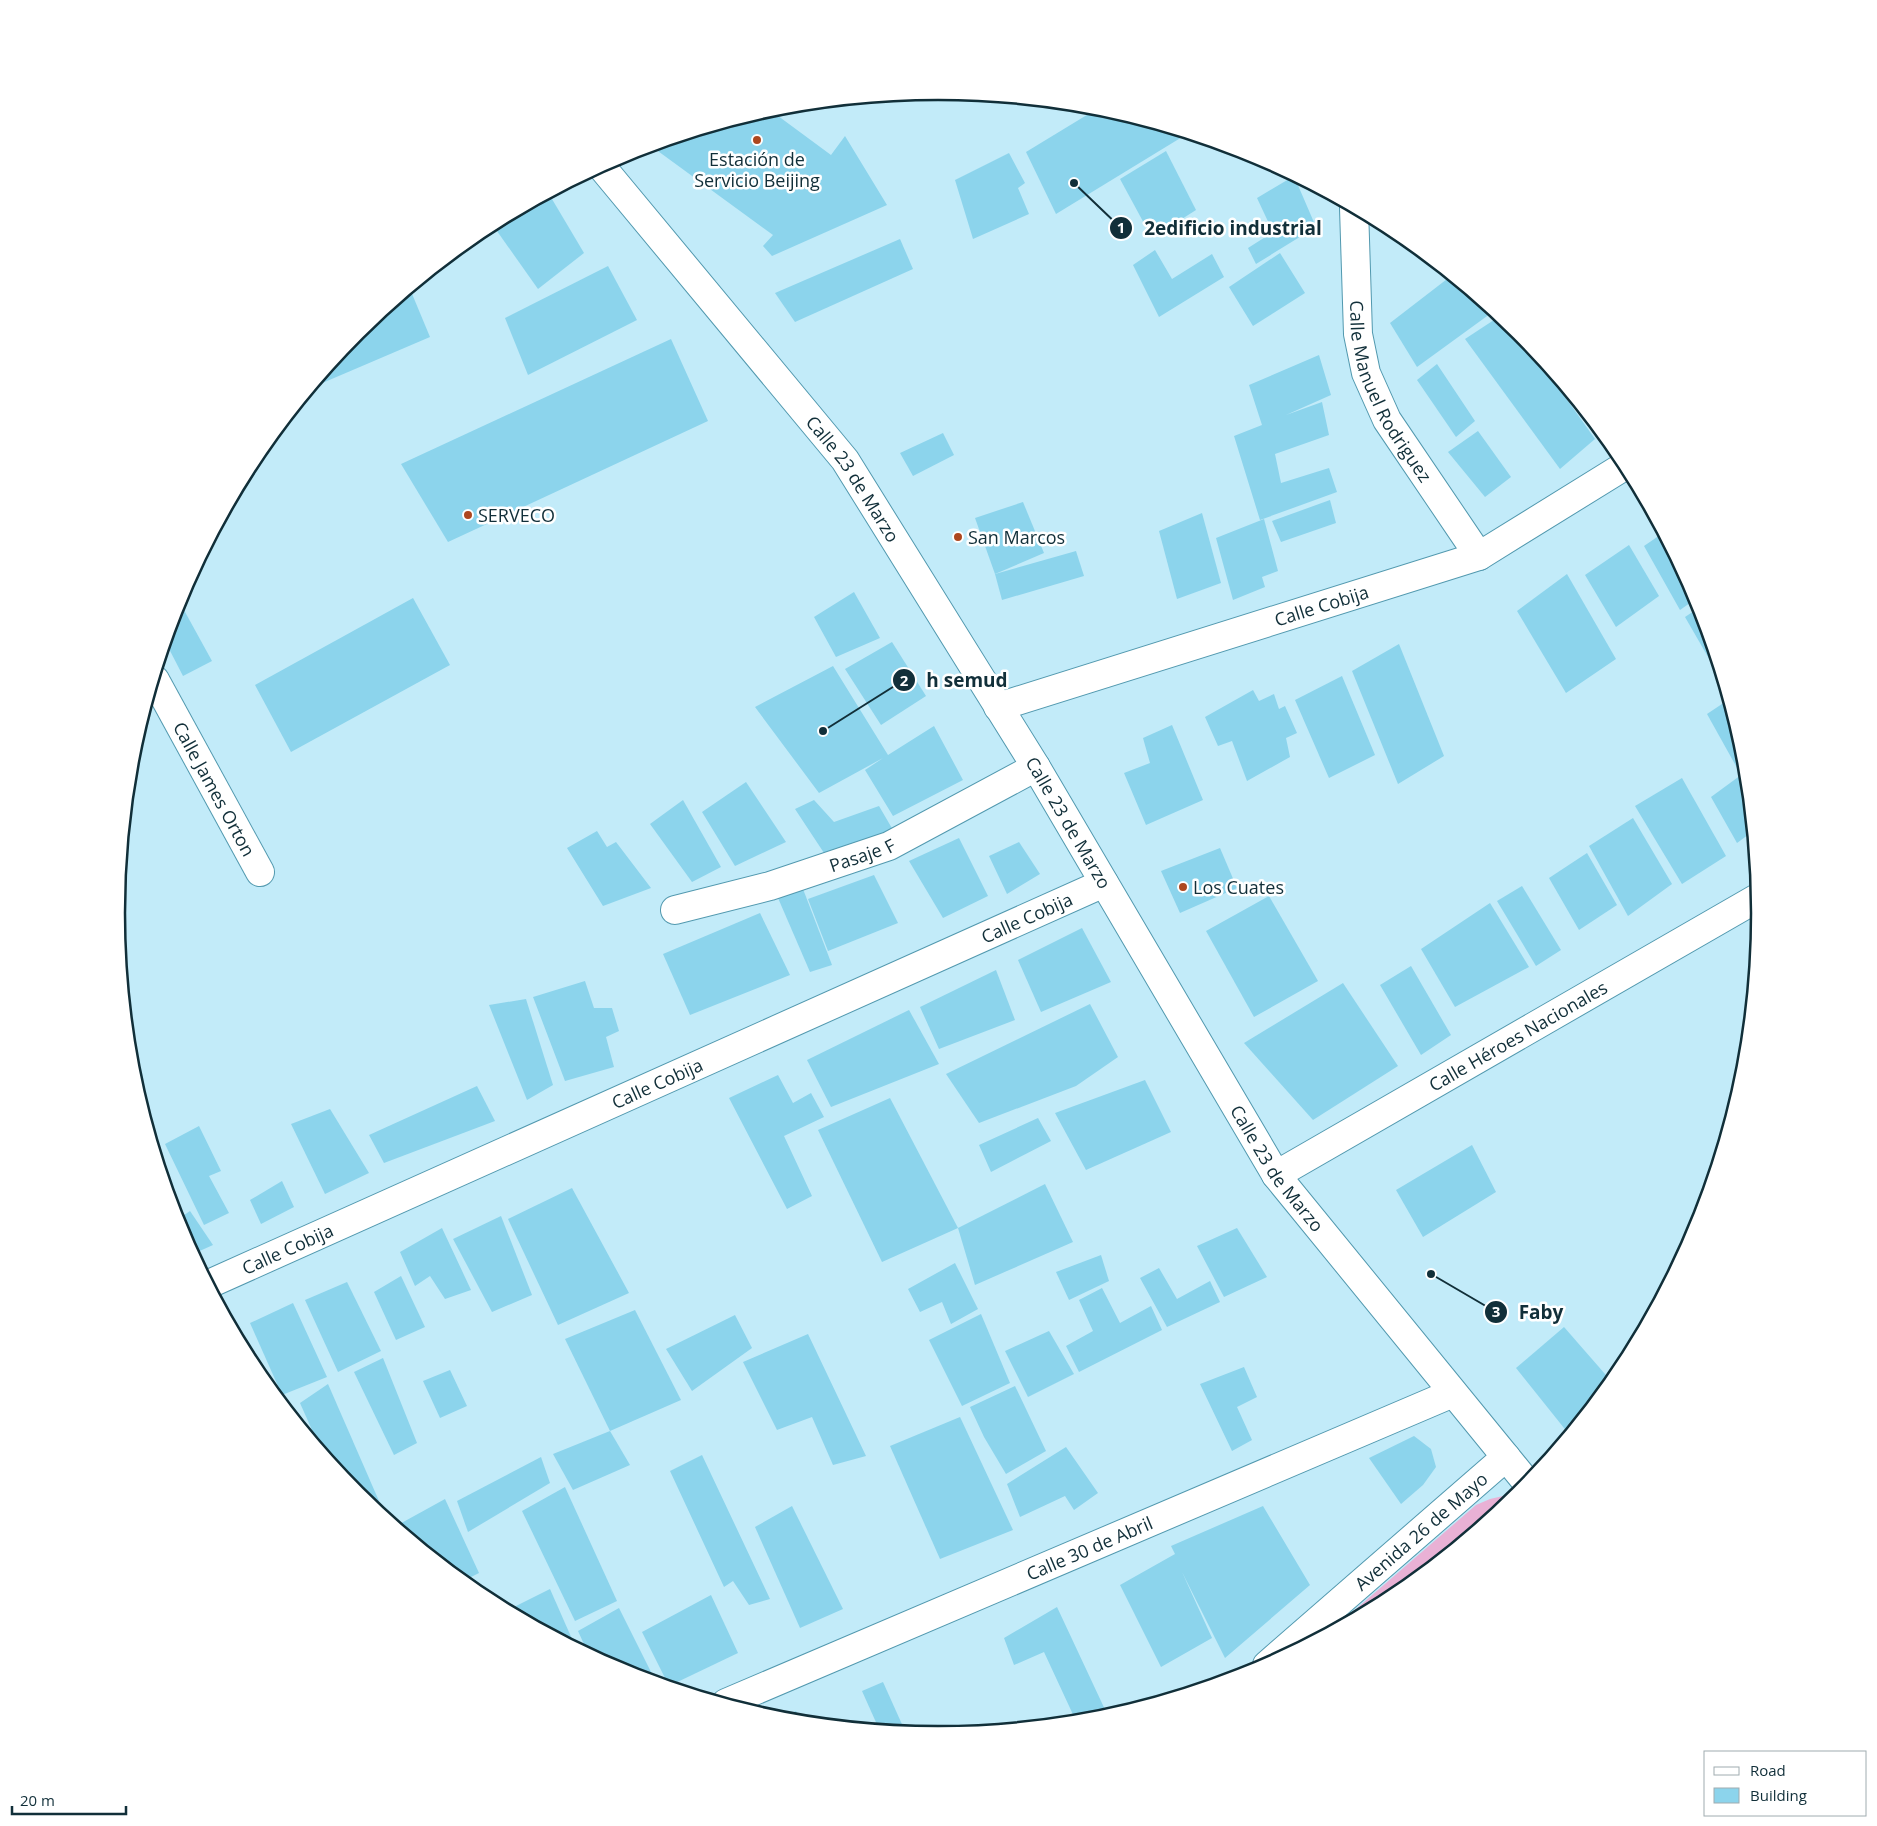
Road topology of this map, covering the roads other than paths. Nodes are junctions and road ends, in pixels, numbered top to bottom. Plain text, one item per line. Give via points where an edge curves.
1 (606, 172) edge
2 (1354, 215) edge
3 (1619, 469) edge
4 (1480, 556) junction
5 (158, 686) edge
6 (998, 706) junction
7 (1036, 767) junction
8 (260, 872) dead end
9 (1104, 883) junction
10 (1751, 902) edge
11 (675, 910) dead end
12 (1276, 1175) junction
13 (214, 1282) edge
14 (1453, 1393) junction
15 (1506, 1457) junction
16 (1523, 1478) edge
17 (1286, 1647) edge
18 (734, 1699) edge

1 - 6 street, Calle 23 de Marzo via 845,460
2 - 4 street, Calle Manuel Rodriguez via 1358,334 1366,373 1387,420
3 - 4 street, Calle Cobija
4 - 6 street, Calle Cobija
5 - 8 street, Calle James Orton
6 - 7 street, Calle 23 de Marzo
7 - 9 street, Calle 23 de Marzo
7 - 11 street, Pasaje F via 889,846 770,886
9 - 12 street, Calle 23 de Marzo
9 - 13 street, Calle Cobija
10 - 12 street, Calle Héroes Nacionales
12 - 14 street, Calle 23 de Marzo
14 - 15 street, Calle 23 de Marzo
14 - 18 street, Calle 30 de Abril
15 - 16 street, Calle 23 de Marzo
15 - 17 street, Avenida 26 de Mayo

